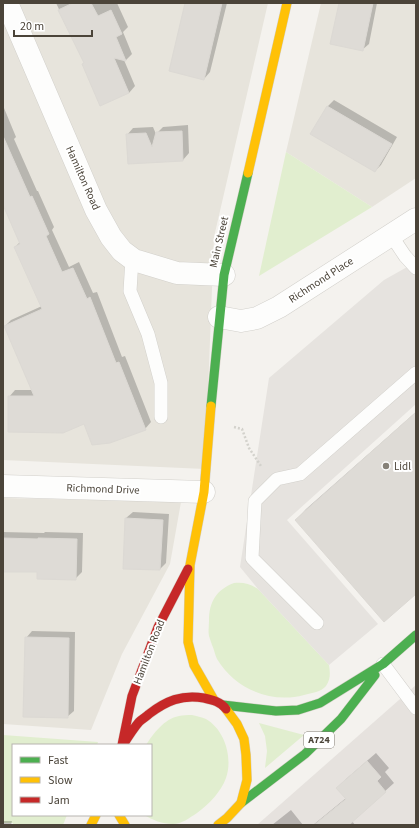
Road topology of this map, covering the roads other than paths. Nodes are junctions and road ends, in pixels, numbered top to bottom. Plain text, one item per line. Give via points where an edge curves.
1 (8, 3) edge
2 (287, 3) edge
3 (416, 219) edge
4 (391, 235) junction
5 (132, 259) junction
6 (416, 268) edge
7 (224, 275) junction
8 (219, 317) junction
9 (416, 373) edge
10 (161, 417) dead end
11 (3, 486) edge
12 (204, 492) junction
13 (190, 565) junction
14 (317, 624) dead end
15 (416, 635) edge
16 (382, 664) junction
17 (214, 700) junction
18 (223, 705) junction
19 (416, 708) edge
20 (122, 744) edge
21 (123, 744) edge
22 (241, 803) junction
23 (96, 816) edge
24 (120, 816) edge
25 (91, 825) edge
26 (125, 825) edge
27 (218, 825) edge

1 - 5 street, Hamilton Road via 96,210 111,237
2 - 7 main road, Main Street
3 - 4 street, Richmond Place
4 - 6 lane
4 - 8 street, Richmond Place via 279,307 257,318 241,321
5 - 7 street, Hamilton Road via 176,273
5 - 10 lane via 130,291 148,334 161,383
7 - 8 main road, Main Street
8 - 12 main road, Main Street
9 - 14 lane via 300,474 277,479 255,501 252,558
11 - 12 street, Richmond Drive
12 - 13 main road, Hamilton Road
13 - 17 main road, Hamilton Road via 188,642 194,665
13 - 20 main road, Hamilton Road via 158,627 132,696
15 - 16 main road, A724
16 - 18 main road, A724 via 320,703 298,710 276,711
16 - 19 lane
16 - 22 main road, A724 via 341,719 305,754
17 - 18 main road
17 - 21 main road via 196,697 169,701 140,721
18 - 22 main road via 238,724 244,739 247,780
22 - 27 main road
23 - 25 main road
24 - 26 main road

